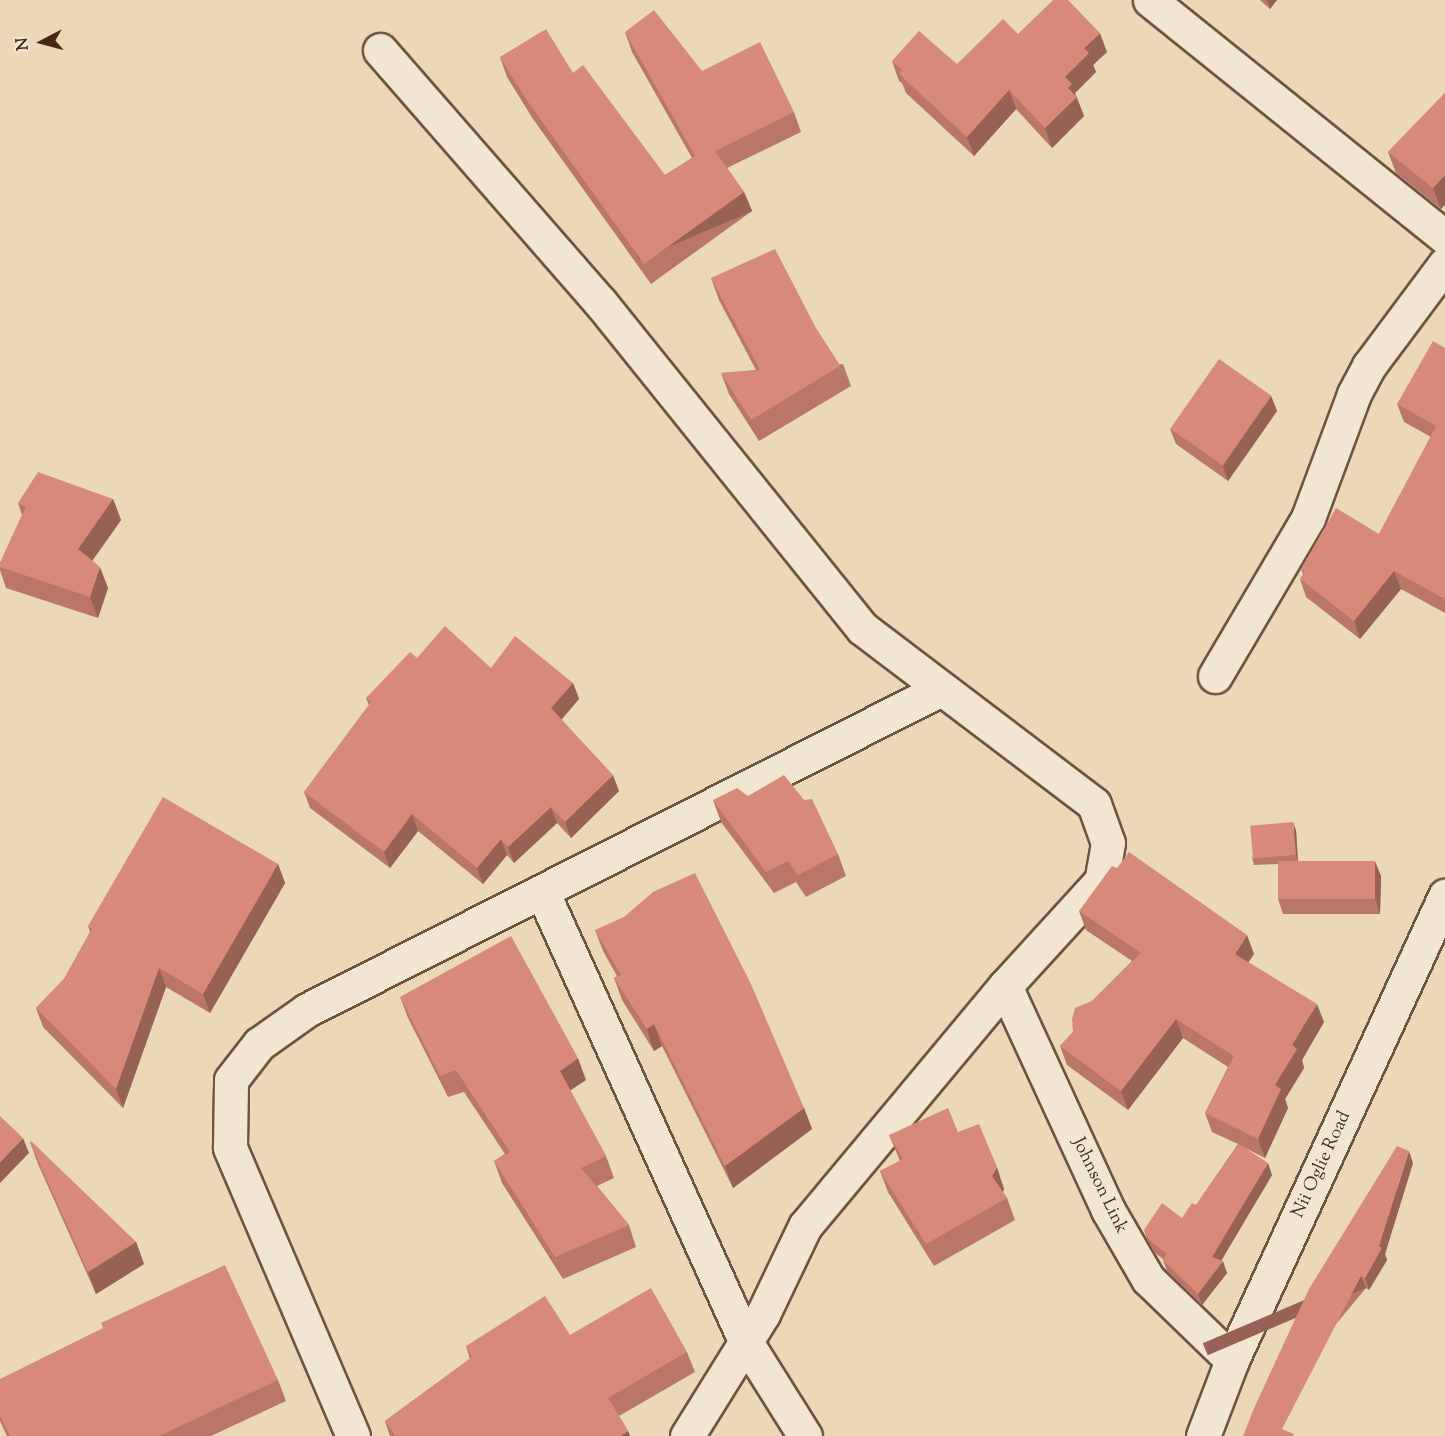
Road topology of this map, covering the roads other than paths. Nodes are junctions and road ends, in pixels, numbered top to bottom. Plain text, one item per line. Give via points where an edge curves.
1 (1150, 0) edge
2 (380, 50) dead end
3 (1445, 237) edge
4 (1445, 264) edge
5 (1215, 676) dead end
6 (941, 689) junction
7 (542, 891) junction
8 (1445, 896) edge
9 (1005, 986) junction
10 (746, 1342) junction
11 (1232, 1360) junction
12 (353, 1436) edge
13 (687, 1436) edge
14 (805, 1436) edge
15 (1203, 1436) edge

1 - 3 street
2 - 6 street via 600,302 862,628
4 - 5 street via 1369,366 1354,394 1308,518
6 - 7 street
6 - 9 street via 1094,804 1108,843 1101,881
7 - 10 street
7 - 12 street via 307,1010 259,1044 231,1080 230,1148
8 - 11 street, Nii Oglie Road
9 - 10 street via 805,1226
9 - 11 street, Johnson Link via 1108,1210 1148,1279
10 - 13 street
10 - 14 street
11 - 15 street, Nii Oglie Road

